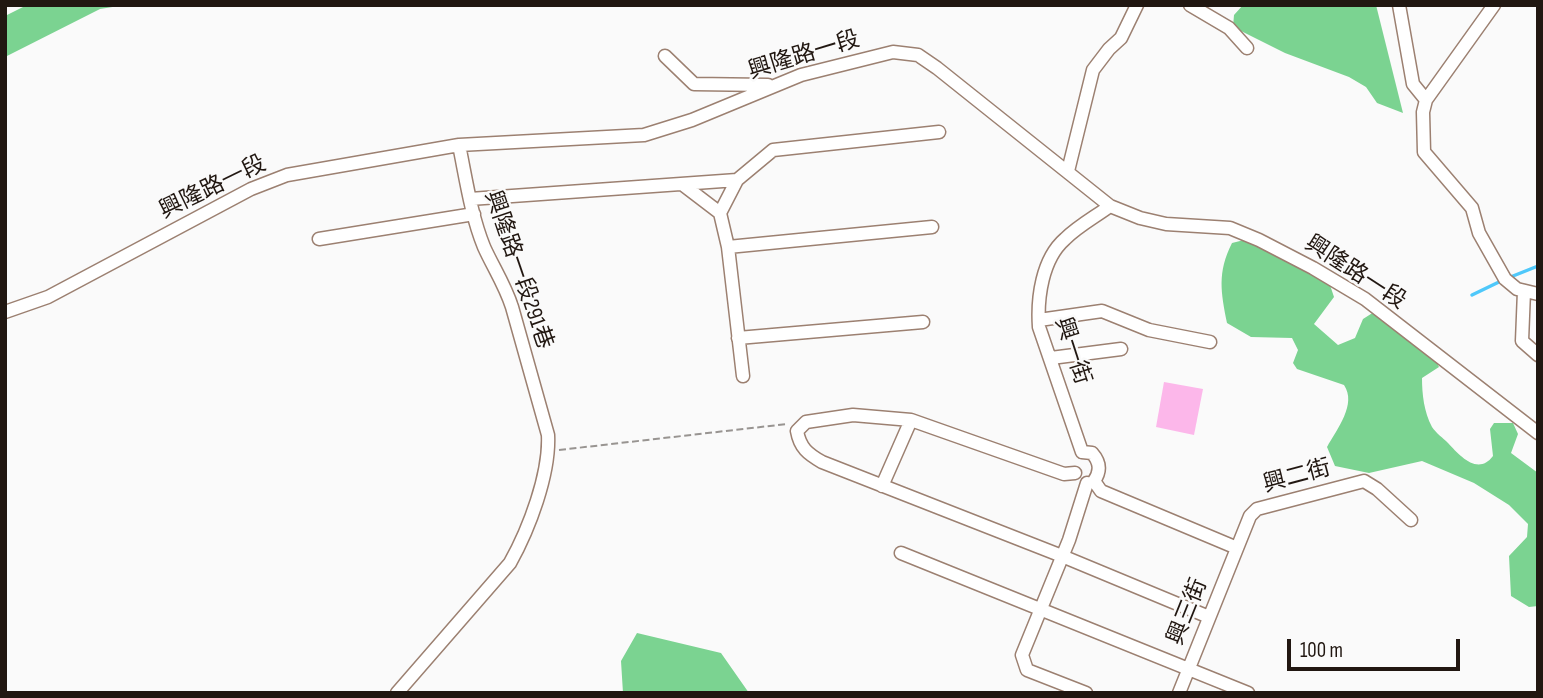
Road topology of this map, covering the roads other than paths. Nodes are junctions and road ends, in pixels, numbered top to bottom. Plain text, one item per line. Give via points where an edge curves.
1 (1137, 5) edge
2 (1190, 5) edge
3 (1399, 5) edge
4 (1494, 5) edge
5 (1247, 48) dead end
6 (665, 56) dead end
7 (776, 85) junction
8 (1426, 100) junction
9 (939, 132) dead end
10 (459, 145) junction
11 (1068, 172) junction
12 (737, 180) junction
13 (682, 184) junction
14 (470, 199) junction
15 (1110, 206) junction
16 (720, 213) junction
17 (474, 214) junction
18 (932, 227) dead end
19 (319, 239) dead end
20 (728, 247) junction
21 (1524, 291) junction
22 (1538, 294) edge
23 (5, 312) edge
24 (1039, 320) junction
25 (923, 322) dead end
26 (738, 338) junction
27 (1210, 342) dead end
28 (1121, 349) dead end
29 (1538, 355) edge
30 (1051, 358) junction
31 (743, 376) dead end
32 (911, 420) junction
33 (1538, 433) edge
34 (1082, 452) junction
35 (1074, 473) junction
36 (1090, 482) junction
37 (882, 486) junction
38 (1411, 520) dead end
39 (1237, 548) junction
40 (901, 553) dead end
41 (1062, 556) junction
42 (1041, 610) junction
43 (1209, 617) junction
44 (1189, 669) junction
45 (397, 693) edge
46 (1086, 693) edge
47 (1179, 693) edge
48 (1248, 693) edge

1 - 11 street via 1121,38 1093,70
2 - 5 street via 1229,28
3 - 8 street via 1413,84
4 - 8 street
6 - 7 street via 694,84
7 - 10 street, 興隆路一段 via 644,135
7 - 11 street, 興隆路一段 via 893,52 918,55
8 - 21 street via 1424,152 1472,208 1479,233 1504,277
9 - 12 street via 773,150
10 - 14 street, 興隆路一段291巷
10 - 23 street, 興隆路一段 via 287,175 251,189 48,298
11 - 15 street, 興隆路一段
12 - 13 street
12 - 16 street
13 - 14 street
13 - 16 street
14 - 17 street, 興隆路一段291巷
15 - 24 street, 興一街 via 1056,250 1042,281
15 - 33 street, 興隆路一段 via 1166,224 1230,228 1313,268 1365,299
16 - 20 street
17 - 19 street
17 - 45 street, 興隆路一段291巷 via 510,299 549,451 535,504 510,563
18 - 20 street
20 - 26 street
21 - 22 street
21 - 29 street via 1522,341
24 - 27 street via 1102,311 1149,330
24 - 30 street, 興一街
25 - 26 street
26 - 31 street
28 - 30 street
30 - 34 street, 興一街
32 - 35 street via 1064,474
32 - 37 street
32 - 37 street via 853,415 806,422 799,429 799,443 808,454
34 - 35 street via 1073,464
34 - 36 street via 1092,453 1098,460 1099,470
35 - 36 street
36 - 39 street via 1101,491
36 - 41 street
37 - 41 street
38 - 39 street, 興二街 via 1364,481 1257,509
39 - 43 street, 興三街
40 - 42 street
41 - 42 street
41 - 43 street
42 - 44 street
42 - 46 street via 1022,655 1027,670
43 - 44 street, 興三街
44 - 47 street, 興三街
44 - 48 street

